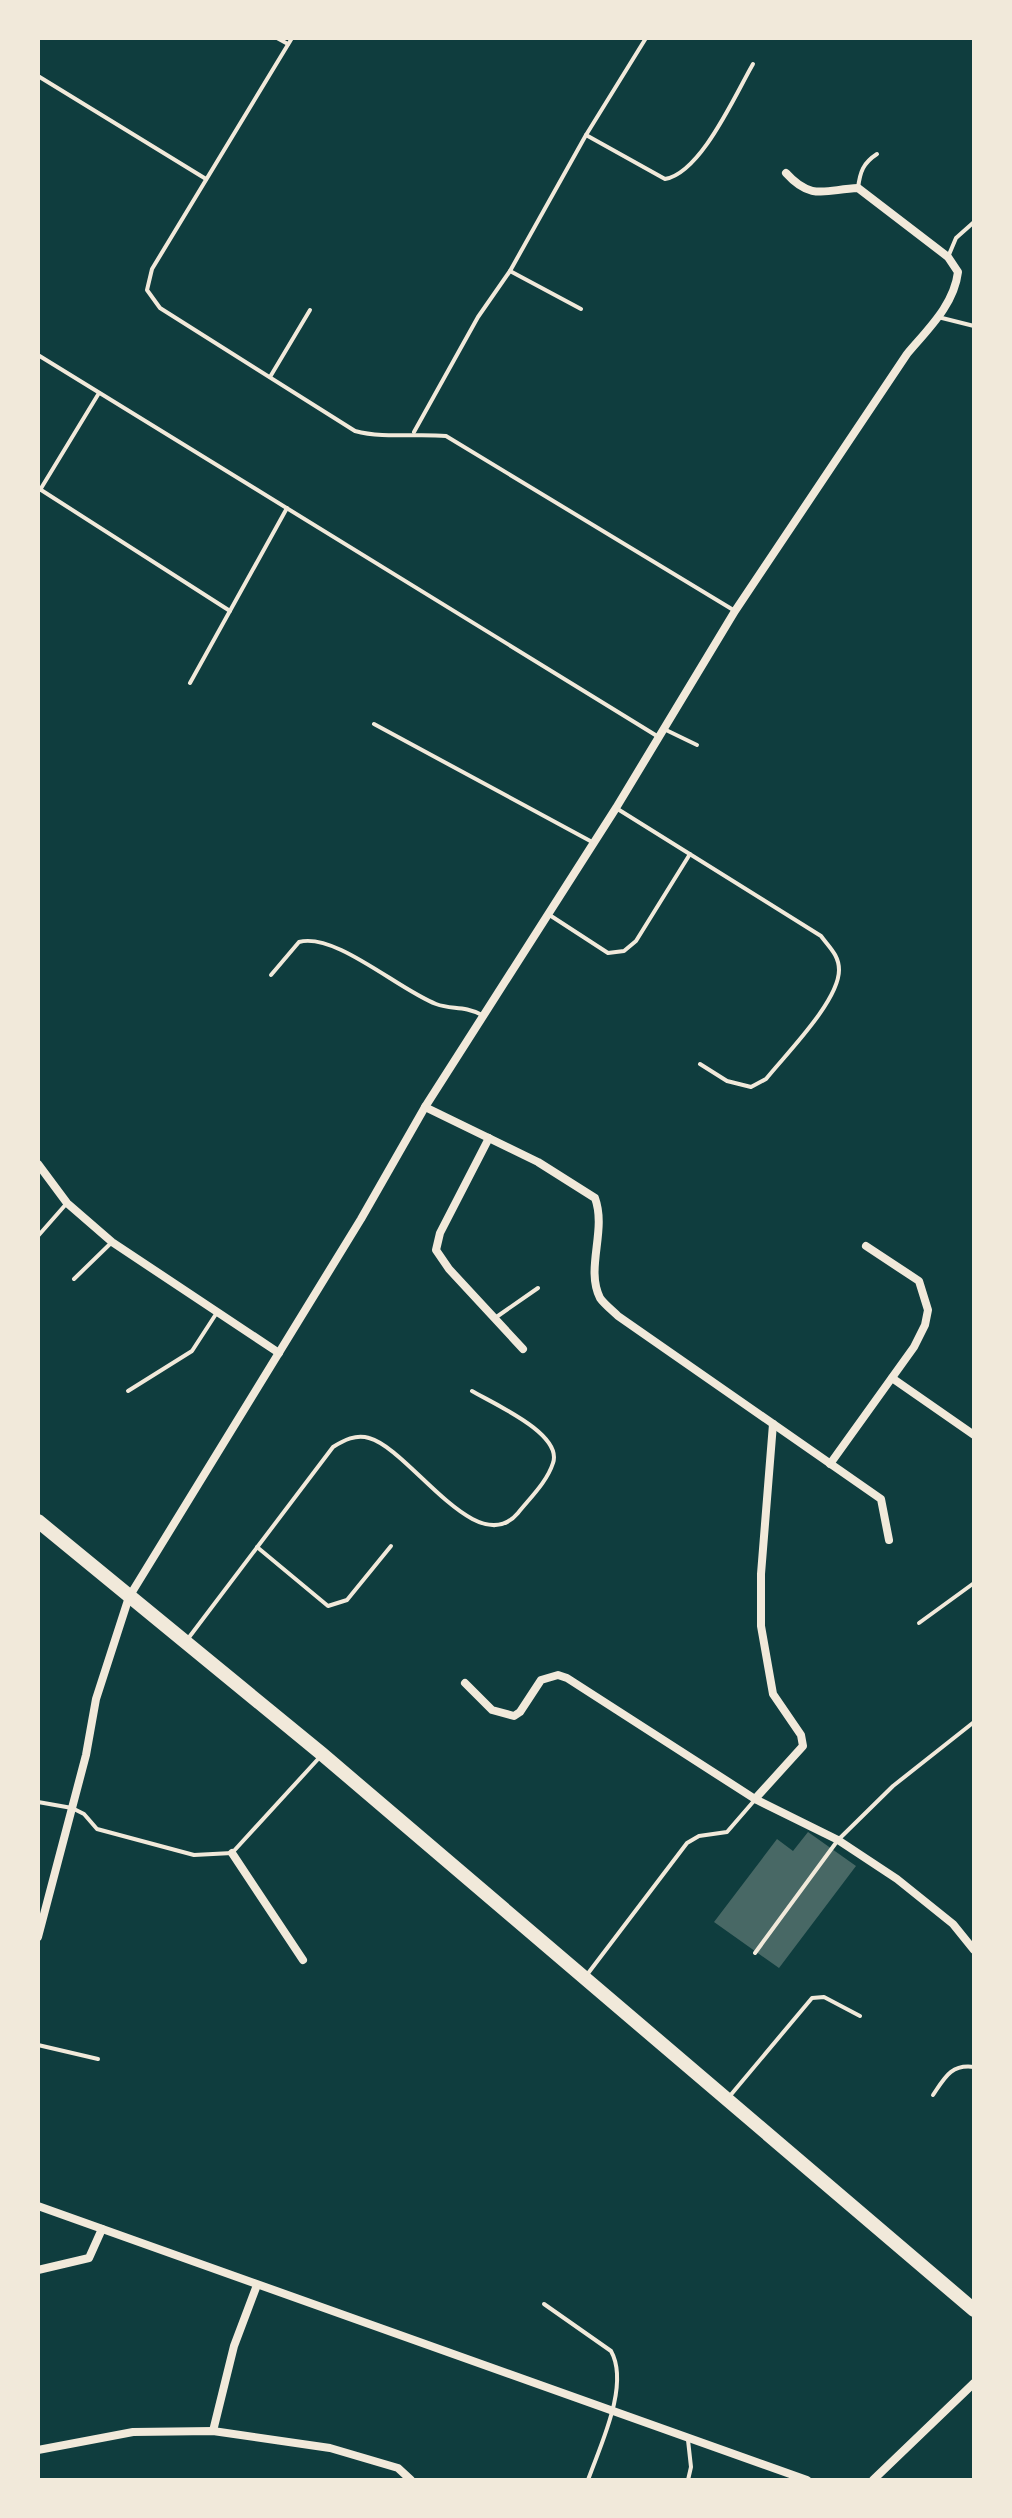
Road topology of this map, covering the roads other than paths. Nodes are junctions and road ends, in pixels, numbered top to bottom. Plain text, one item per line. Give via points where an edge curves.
1 (277, 38) edge
2 (292, 38) edge
3 (646, 38) edge
4 (288, 44) junction
5 (754, 64) dead end
6 (38, 76) edge
7 (586, 136) junction
8 (877, 154) dead end
9 (786, 173) dead end
10 (206, 179) junction
11 (858, 188) junction
12 (974, 222) edge
13 (948, 258) junction
14 (510, 271) junction
15 (581, 309) dead end
16 (310, 310) dead end
17 (938, 317) junction
18 (974, 326) edge
19 (38, 355) edge
20 (270, 377) junction
21 (99, 393) junction
22 (414, 432) junction
23 (39, 489) edge
24 (287, 508) junction
25 (735, 611) junction
26 (230, 612) junction
27 (190, 683) dead end
28 (374, 724) dead end
29 (660, 732) junction
30 (697, 745) dead end
31 (616, 808) junction
32 (594, 843) junction
33 (690, 854) junction
34 (548, 914) junction
35 (270, 975) dead end
36 (484, 1016) junction
37 (700, 1064) dead end
38 (425, 1107) junction
39 (488, 1138) junction
40 (38, 1164) edge
41 (67, 1203) junction
42 (38, 1236) edge
43 (112, 1242) junction
44 (866, 1246) dead end
45 (74, 1280) dead end
46 (538, 1288) dead end
47 (217, 1312) junction
48 (494, 1318) junction
49 (523, 1349) dead end
50 (279, 1353) junction
51 (892, 1378) junction
52 (128, 1391) dead end
53 (472, 1391) dead end
54 (772, 1424) junction
55 (974, 1435) edge
56 (830, 1464) junction
57 (38, 1521) edge
58 (889, 1540) dead end
59 (391, 1546) dead end
60 (257, 1547) junction
61 (974, 1583) edge
62 (129, 1597) junction
63 (920, 1623) dead end
64 (184, 1643) junction
65 (464, 1682) dead end
66 (974, 1722) edge
67 (322, 1754) junction
68 (755, 1799) junction
69 (38, 1802) edge
70 (72, 1808) junction
71 (838, 1840) junction
72 (232, 1853) junction
73 (38, 1938) edge
74 (974, 1950) edge
75 (755, 1952) dead end
76 (303, 1960) dead end
77 (583, 1980) junction
78 (860, 2016) dead end
79 (38, 2045) edge
80 (98, 2059) dead end
81 (974, 2066) edge
82 (934, 2094) dead end
83 (726, 2101) junction
84 (38, 2206) edge
85 (102, 2230) junction
86 (38, 2270) edge
87 (257, 2285) junction
88 (544, 2304) dead end
89 (974, 2310) edge
90 (974, 2383) edge
91 (613, 2411) junction
92 (213, 2431) junction
93 (688, 2440) junction
94 (38, 2450) edge
95 (411, 2480) edge
96 (588, 2480) edge
97 (688, 2480) edge
98 (807, 2480) edge
99 (872, 2480) edge

1 - 4 lane
2 - 4 lane
3 - 7 lane
4 - 10 lane
5 - 7 lane via 701,152 678,177 664,179
6 - 10 lane
7 - 14 lane
8 - 11 lane via 867,160
9 - 11 street via 814,193
10 - 20 lane via 147,290 160,308
11 - 13 street
12 - 13 lane via 956,238
13 - 17 street via 958,272 956,289
14 - 15 lane
14 - 22 lane
16 - 20 lane
17 - 18 lane
17 - 25 street
19 - 21 lane
20 - 22 lane via 355,431
21 - 23 lane
21 - 24 lane
22 - 25 lane via 446,436
23 - 26 lane
24 - 26 lane
24 - 29 lane
25 - 29 street
26 - 27 lane
28 - 32 lane
29 - 30 lane
29 - 31 street
31 - 32 street
31 - 33 lane
32 - 34 street
33 - 34 lane via 624,951 608,953
33 - 37 lane via 821,936 837,956 839,972 834,993 766,1080 751,1087
34 - 36 street
35 - 36 lane via 298,942 321,941 433,1003 466,1006
36 - 38 street
38 - 39 street
38 - 50 street
39 - 48 street via 436,1250
39 - 54 street via 595,1198 602,1224 596,1256 600,1299
40 - 41 street
41 - 42 lane
41 - 43 street
43 - 45 lane
43 - 47 street
44 - 51 street via 919,1281 928,1310
46 - 48 lane
47 - 50 street
47 - 52 lane via 192,1350
48 - 49 street
50 - 62 street
51 - 55 street
51 - 56 street
53 - 60 lane via 551,1444 555,1459 544,1482 511,1521 496,1528 474,1522 386,1446 348,1438 333,1447
54 - 56 street
54 - 68 street via 761,1626 774,1694 802,1746
56 - 58 street via 881,1499
57 - 62 highway
59 - 60 lane via 347,1600 328,1606
60 - 64 lane
61 - 63 lane
62 - 64 highway
62 - 70 street via 96,1699
64 - 67 highway
65 - 68 street via 492,1710 514,1716 541,1680 567,1678
66 - 71 lane
67 - 72 lane
67 - 77 highway
68 - 71 street
68 - 77 lane via 727,1832 686,1843
69 - 70 lane
70 - 72 lane via 98,1829 194,1855
70 - 73 street
71 - 74 street via 953,1924
71 - 75 lane
72 - 76 street
77 - 83 highway
78 - 83 lane via 824,1997 812,1998
79 - 80 lane
81 - 82 lane via 950,2070
83 - 89 highway
84 - 85 street
85 - 86 street via 89,2258
85 - 87 street
87 - 91 street
87 - 92 street
88 - 91 lane via 611,2351 617,2370
90 - 99 street
91 - 93 street
91 - 96 lane
92 - 94 street via 132,2432
92 - 95 street via 330,2448 398,2468
93 - 97 lane
93 - 98 street

